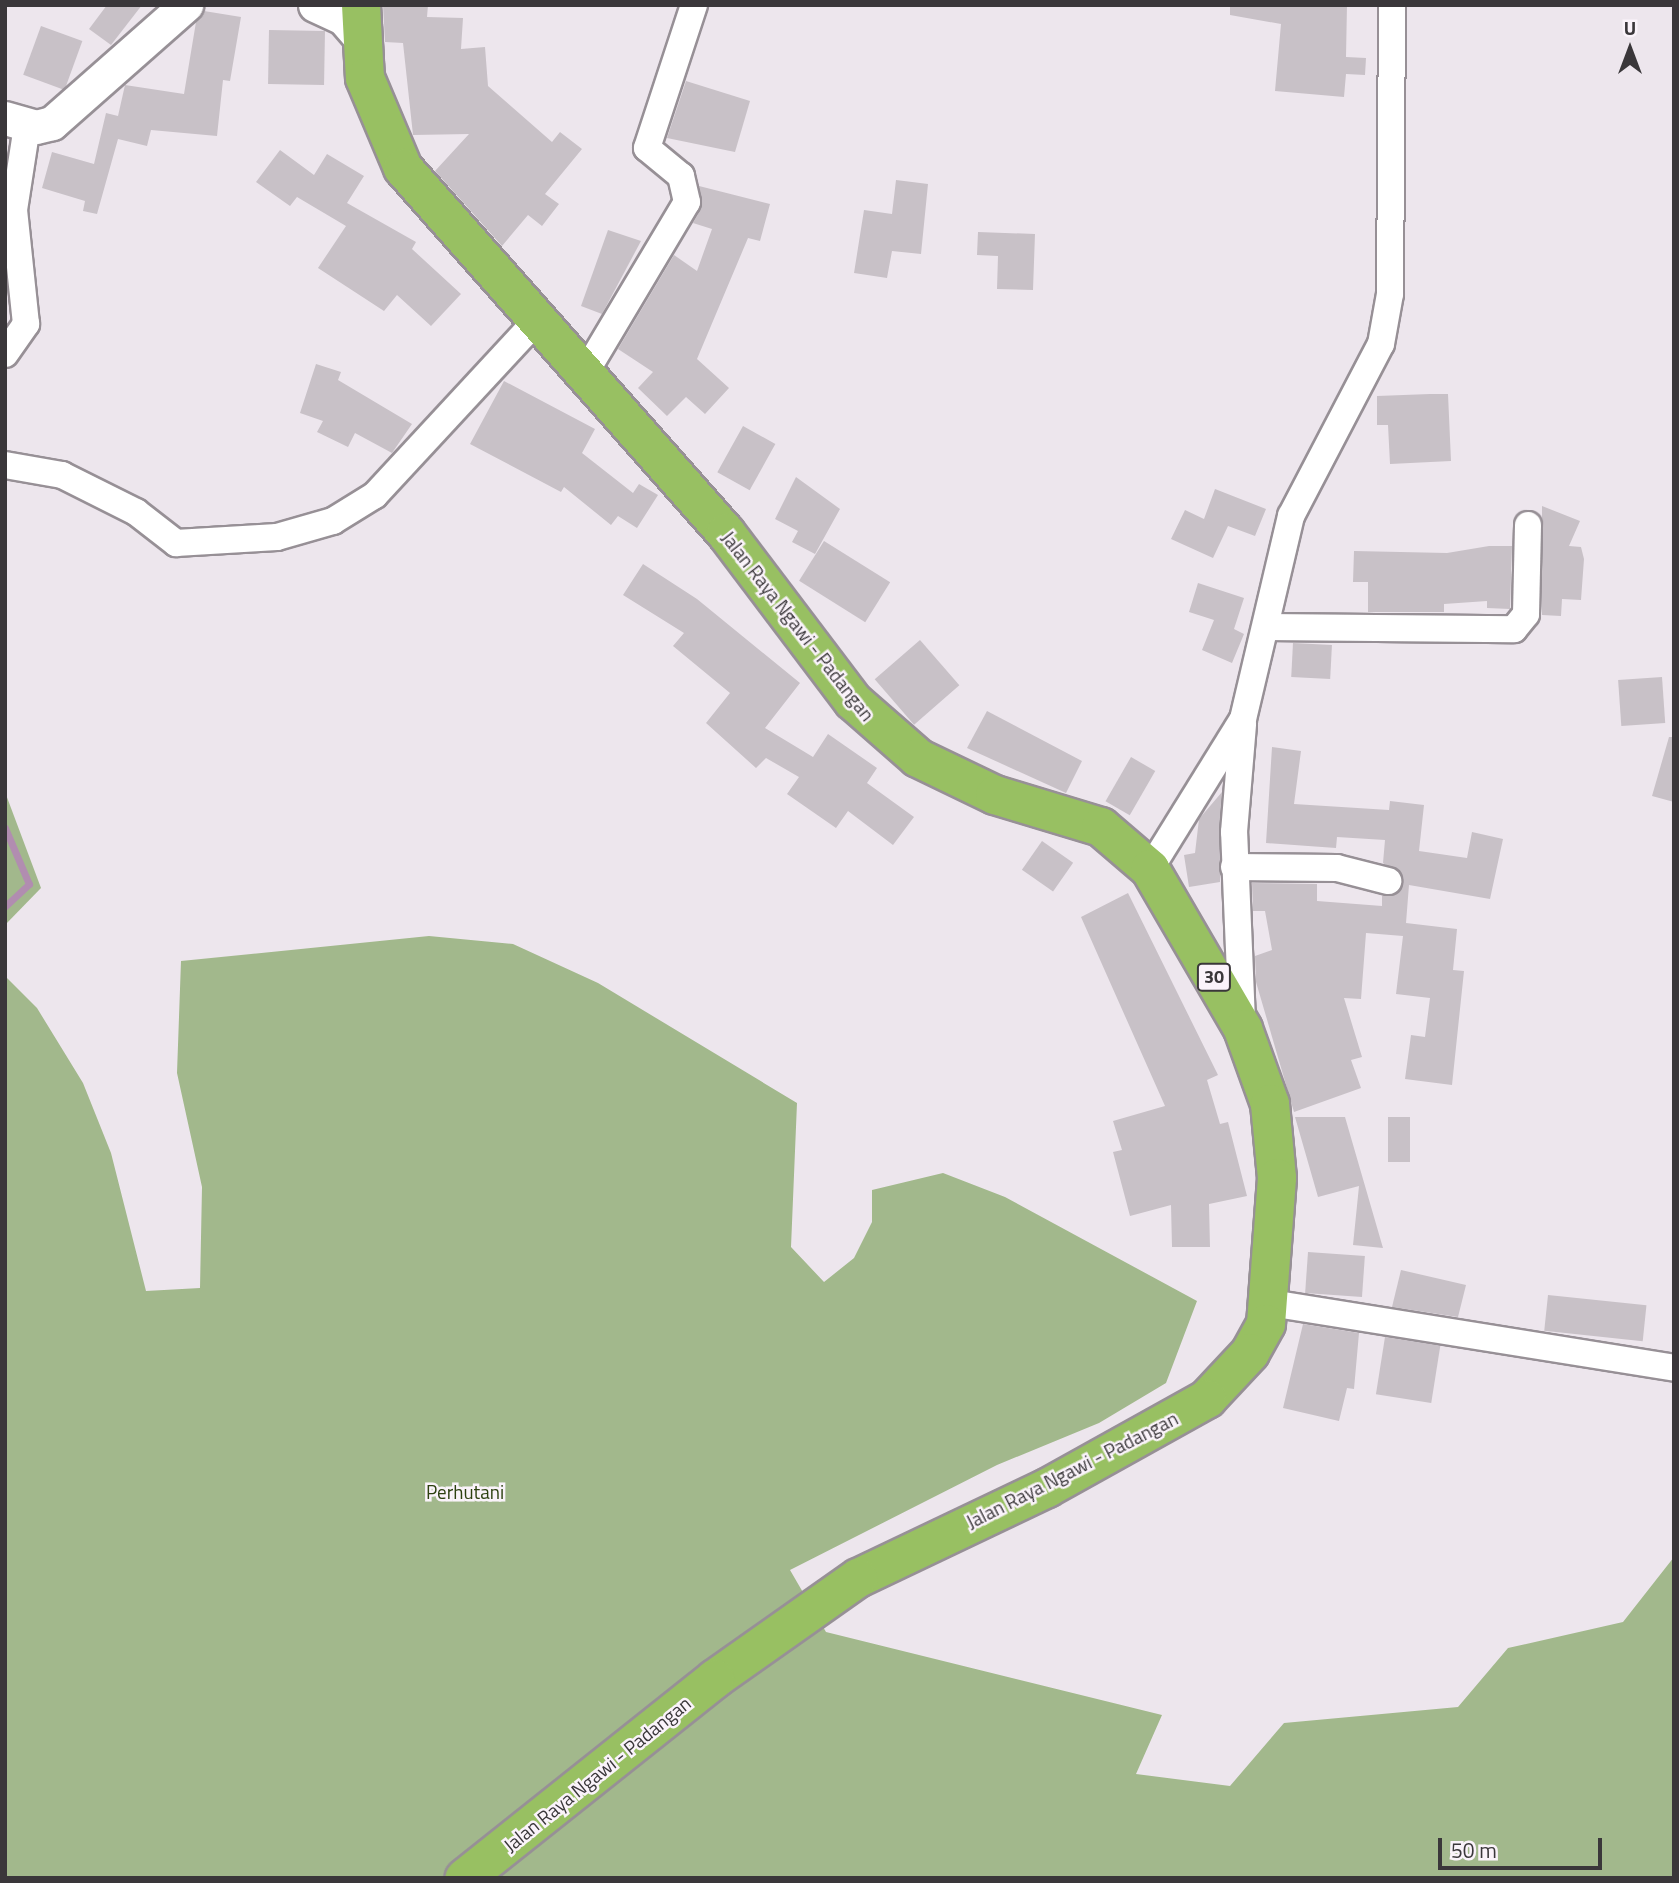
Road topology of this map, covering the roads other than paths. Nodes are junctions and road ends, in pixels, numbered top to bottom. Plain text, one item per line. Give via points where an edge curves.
1 (186, 5) edge
2 (316, 5) edge
3 (694, 5) edge
4 (1392, 5) edge
5 (361, 22) edge
6 (16, 122) edge
7 (537, 320) junction
8 (5, 354) edge
9 (585, 373) junction
10 (5, 465) edge
11 (1528, 525) dead end
12 (1266, 627) junction
13 (1243, 719) junction
14 (1234, 867) junction
15 (1150, 869) junction
16 (1388, 881) dead end
17 (1243, 1029) junction
18 (1270, 1303) junction
19 (1674, 1368) edge
20 (465, 1878) edge

1 - 6 street via 52,123
2 - 5 street
3 - 9 street via 647,148 681,176 687,202
4 - 12 street via 1389,317 1359,393 1307,475 1278,560
5 - 7 highway, Jalan Raya Ngawi - Padangan / 30 via 373,106 402,168
6 - 8 street via 15,209 26,324
7 - 9 highway, Jalan Raya Ngawi - Padangan / 30
7 - 10 street via 374,495 333,522 230,543 176,543 136,512 62,475
9 - 15 highway, Jalan Raya Ngawi - Padangan / 30 via 726,533 853,701 896,742 995,795 1101,827
11 - 12 street via 1526,614 1514,629
12 - 13 street
13 - 14 street
13 - 15 street
14 - 16 street via 1337,868
14 - 17 street
15 - 17 highway, Jalan Raya Ngawi - Padangan / 30
17 - 18 highway, Jalan Raya Ngawi - Padangan / 30 via 1270,1104 1274,1138
18 - 19 street
18 - 20 highway, Jalan Raya Ngawi - Padangan / 30 via 1250,1353 1208,1399 1047,1488 858,1578 715,1679

